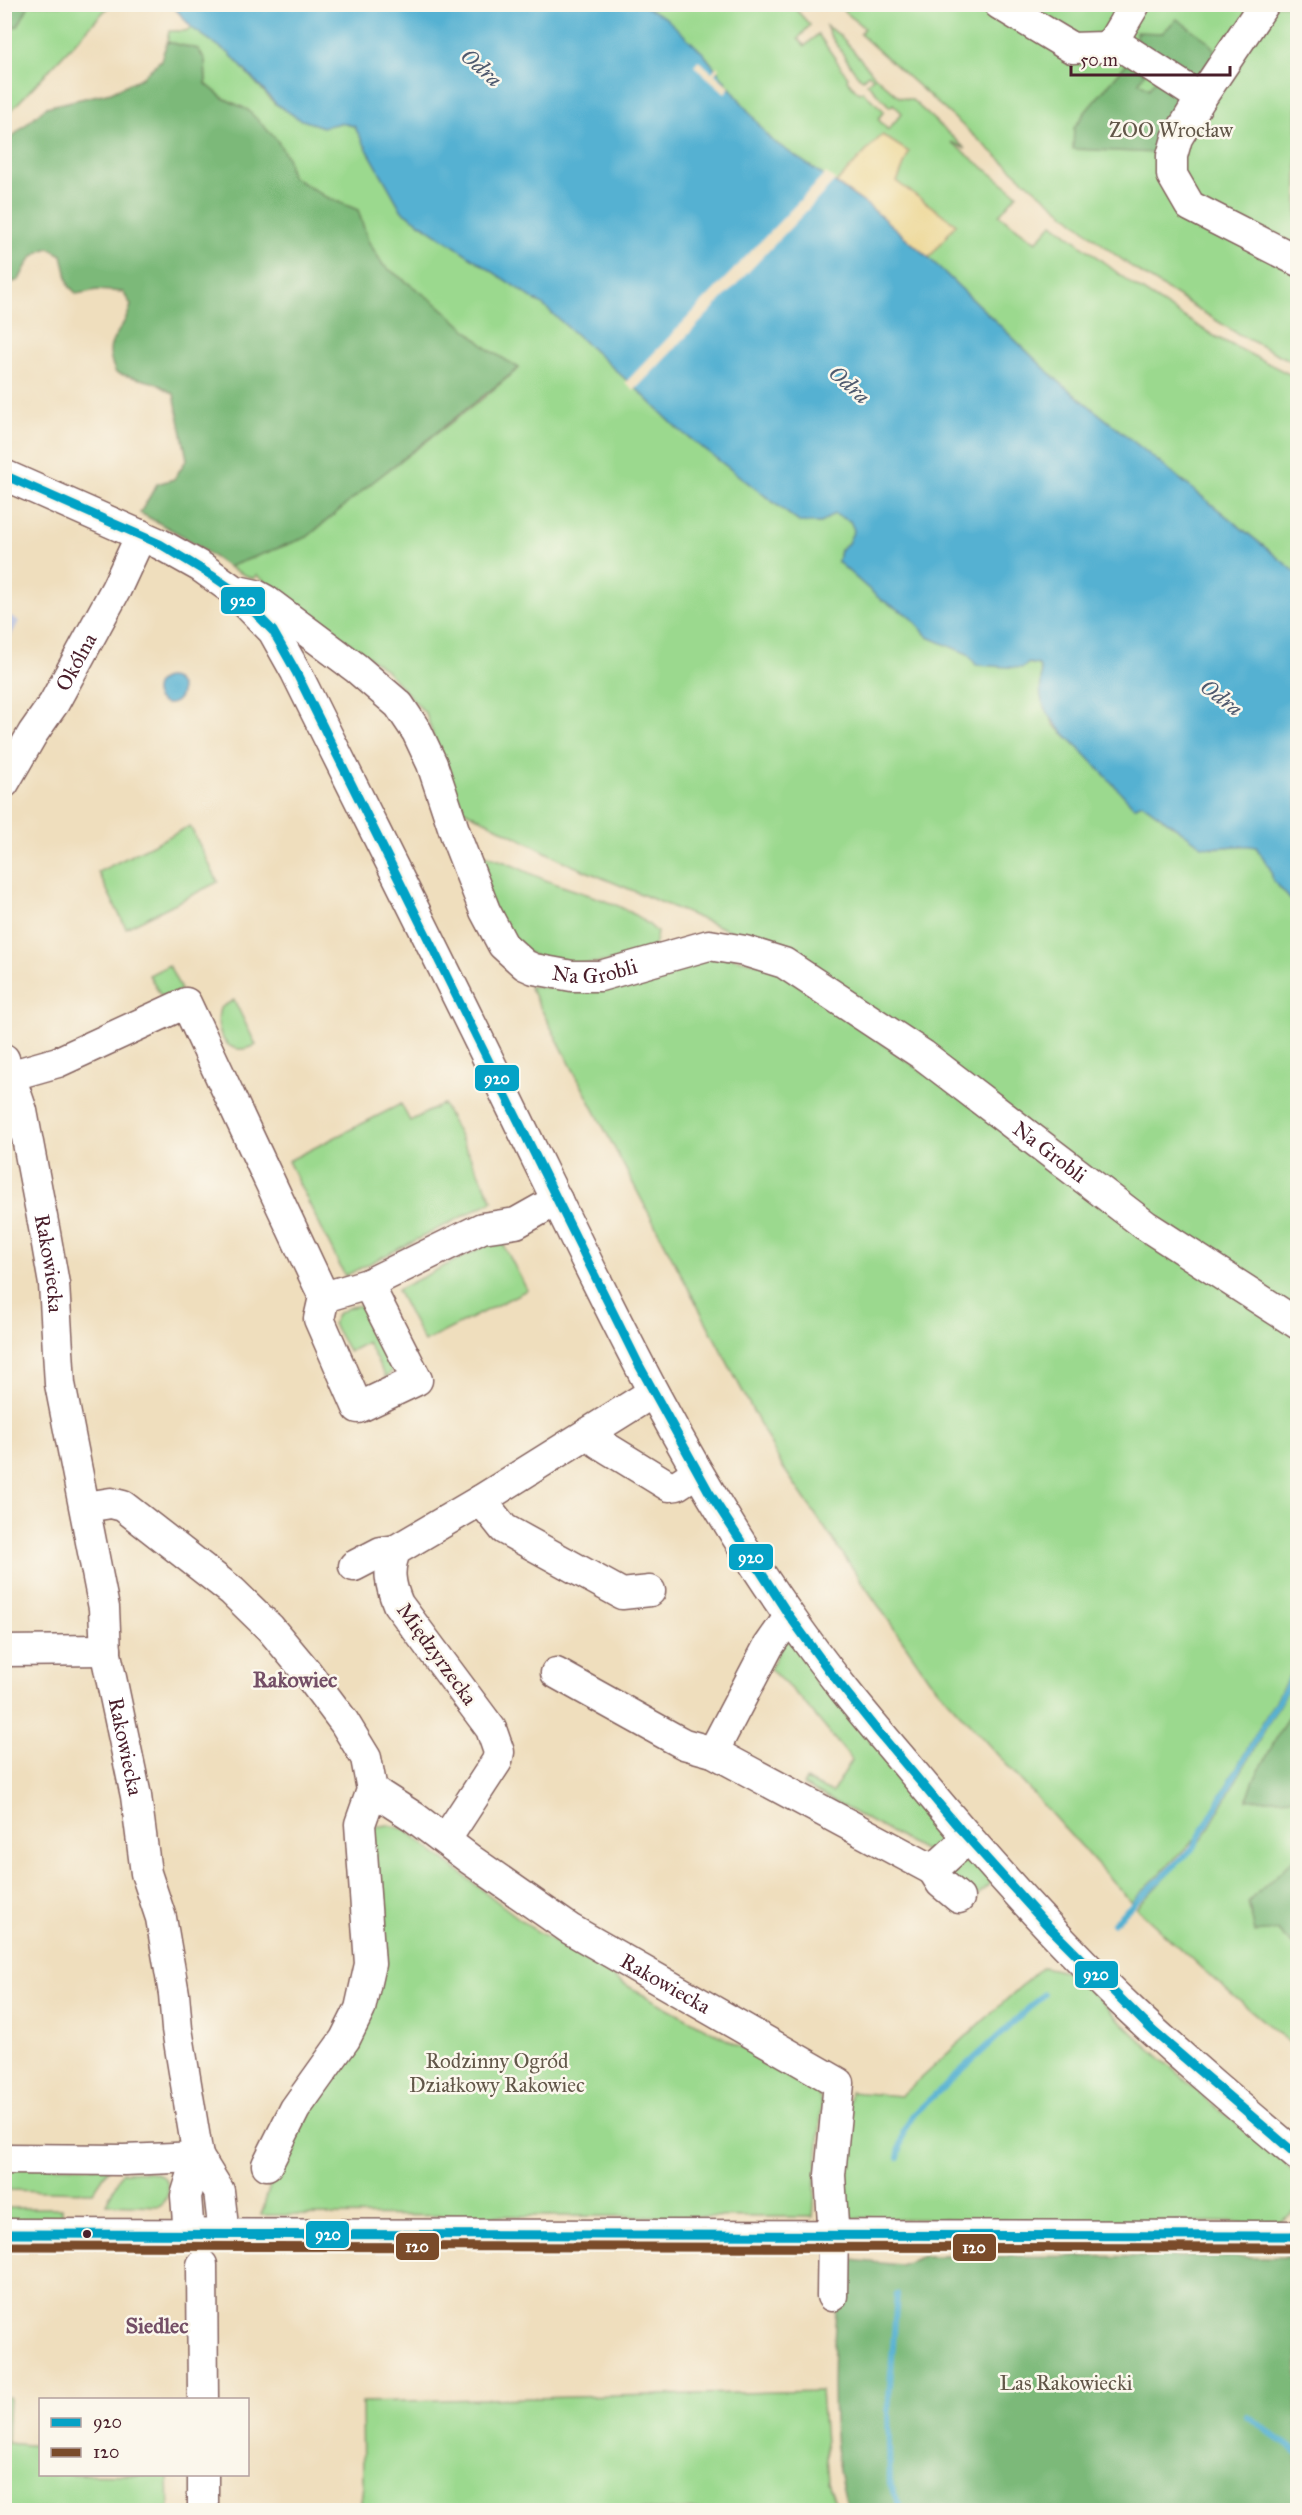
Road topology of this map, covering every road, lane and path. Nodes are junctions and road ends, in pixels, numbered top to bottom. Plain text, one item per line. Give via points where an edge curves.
1 (999, 4) edge
2 (1135, 4) edge
3 (1264, 4) edge
4 (1113, 41) junction
5 (1201, 98) junction
6 (1298, 261) edge
7 (4, 475) edge
8 (141, 535) junction
9 (233, 590) junction
10 (9, 765) edge
11 (7, 1067) edge
12 (557, 1200) junction
13 (368, 1284) junction
14 (324, 1297) junction
15 (1298, 1324) edge
16 (652, 1393) junction
17 (590, 1432) junction
18 (697, 1472) junction
19 (481, 1500) junction
20 (86, 1507) junction
21 (396, 1550) junction
22 (354, 1566) dead end
23 (650, 1591) dead end
24 (789, 1617) junction
25 (106, 1650) junction
26 (4, 1651) edge
27 (556, 1673) dead end
28 (713, 1752) junction
29 (372, 1790) junction
30 (968, 1838) junction
31 (446, 1839) junction
32 (933, 1870) junction
33 (958, 1898) dead end
34 (1298, 2156) edge
35 (198, 2157) junction
36 (4, 2159) edge
37 (267, 2165) dead end
38 (4, 2234) edge
39 (189, 2235) junction
40 (224, 2235) junction
41 (833, 2236) junction
42 (1298, 2236) edge
43 (202, 2265) dead end
44 (832, 2296) dead end
45 (203, 2398) edge
46 (203, 2476) edge
47 (203, 2511) edge

1 - 4 street via 1072,48 1104,47
2 - 4 street
3 - 5 street
4 - 5 street
5 - 6 street via 1172,156 1173,175 1180,191 1190,206
7 - 8 street, Na Grobli
8 - 9 street, Na Grobli via 201,567
8 - 10 street, Okólna via 54,702
9 - 12 street via 273,631 296,672
9 - 15 street, Na Grobli via 265,600 399,705 432,764 493,930 525,965 551,974 600,976 709,945 784,963 923,1055 1145,1225
11 - 14 street via 58,1062 186,1003
11 - 20 street, Rakowiecka via 22,1111 45,1233 54,1284 60,1384
12 - 13 street via 516,1223 482,1228
12 - 16 street
13 - 14 street
13 - 14 street via 417,1380 358,1408 319,1319
16 - 17 street
16 - 18 street
17 - 18 street via 599,1443 669,1485 677,1485
17 - 19 street
18 - 24 street
19 - 21 street
19 - 23 street via 504,1529 622,1594
20 - 25 street, Rakowiecka via 104,1608
20 - 29 street via 111,1503 123,1506 232,1591 284,1645 344,1722 366,1758
21 - 22 street via 381,1552
21 - 31 street, Międzyrzecka via 389,1575 398,1604 491,1729 499,1752 492,1771
24 - 28 street via 768,1647
24 - 30 street via 858,1707
25 - 26 street
25 - 35 street, Rakowiecka via 136,1796 146,1873 161,1918
27 - 28 street via 684,1744
28 - 32 street
29 - 31 street, Rakowiecka
29 - 37 street via 360,1824 370,1964 360,2009 345,2039 295,2109
30 - 32 street
30 - 34 street via 1058,1937 1134,2012
31 - 41 street, Rakowiecka via 570,1929 839,2083 830,2175
32 - 33 street
35 - 36 street
35 - 39 street, Rakowiecka via 186,2196
35 - 40 street via 219,2191
38 - 39 street
39 - 40 street
40 - 41 street
41 - 42 street
41 - 44 street
43 - 45 street
46 - 47 street

